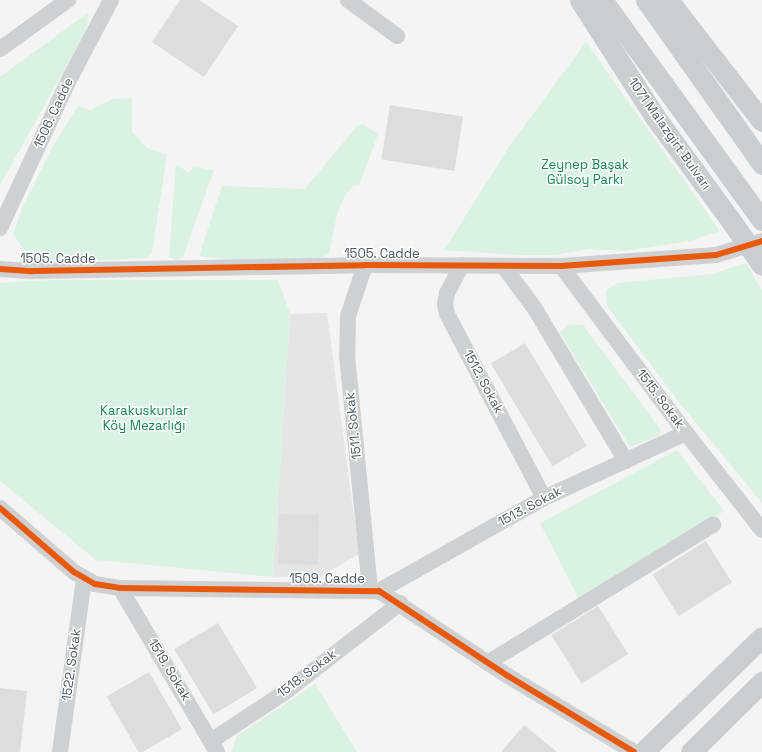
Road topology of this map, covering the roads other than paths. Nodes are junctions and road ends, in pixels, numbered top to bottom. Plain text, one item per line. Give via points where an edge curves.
1 (68, 0) edge
2 (111, 0) edge
3 (348, 0) edge
4 (580, 0) edge
5 (602, 0) edge
6 (646, 0) edge
7 (668, 0) edge
8 (397, 36) dead end
9 (0, 49) edge
10 (762, 121) edge
11 (762, 164) edge
12 (756, 212) edge
13 (0, 228) edge
14 (762, 241) edge
15 (762, 264) edge
16 (365, 265) junction
17 (462, 265) junction
18 (561, 266) junction
19 (504, 267) junction
20 (0, 269) edge
21 (686, 433) junction
22 (626, 461) junction
23 (544, 498) junction
24 (0, 508) edge
25 (713, 525) dead end
26 (762, 530) edge
27 (84, 579) junction
28 (120, 588) junction
29 (375, 591) junction
30 (400, 603) junction
31 (762, 638) edge
32 (489, 662) junction
33 (762, 682) edge
34 (214, 747) edge
35 (60, 752) edge
36 (634, 752) edge
37 (643, 752) edge
38 (691, 752) edge

1 - 9 street
2 - 13 street, 1506. Cadde
3 - 8 street
4 - 15 main road, 1071 Malazgirt Bulvarı, bridge via 655,117
5 - 12 main road, 1071 Malazgirt Bulvarı
6 - 11 main road
7 - 10 main road
14 - 18 street, 1505. Cadde via 716,255
16 - 17 street, 1505. Cadde
16 - 20 street, 1505. Cadde via 32,272
16 - 29 street, 1511. Sokak via 348,316 347,355
17 - 19 street, 1505. Cadde
17 - 23 street, 1512. Sokak via 446,292 444,304 447,314
18 - 19 street, 1505. Cadde
18 - 21 street, 1515. Sokak
19 - 22 street via 535,309
21 - 22 street, 1513. Sokak
21 - 26 street, 1515. Sokak
22 - 23 street, 1513. Sokak
23 - 29 street, 1513. Sokak
24 - 27 street, 1509. Cadde
25 - 32 street
27 - 28 street, 1509. Cadde via 95,584
27 - 35 street, 1522. Sokak
28 - 29 street, 1509. Cadde
28 - 34 street, 1519. Sokak
29 - 30 street, 1509. Cadde
30 - 32 street, 1509. Cadde
30 - 34 street, 1518. Sokak
31 - 37 main road
32 - 36 street, 1509. Cadde
33 - 38 main road

